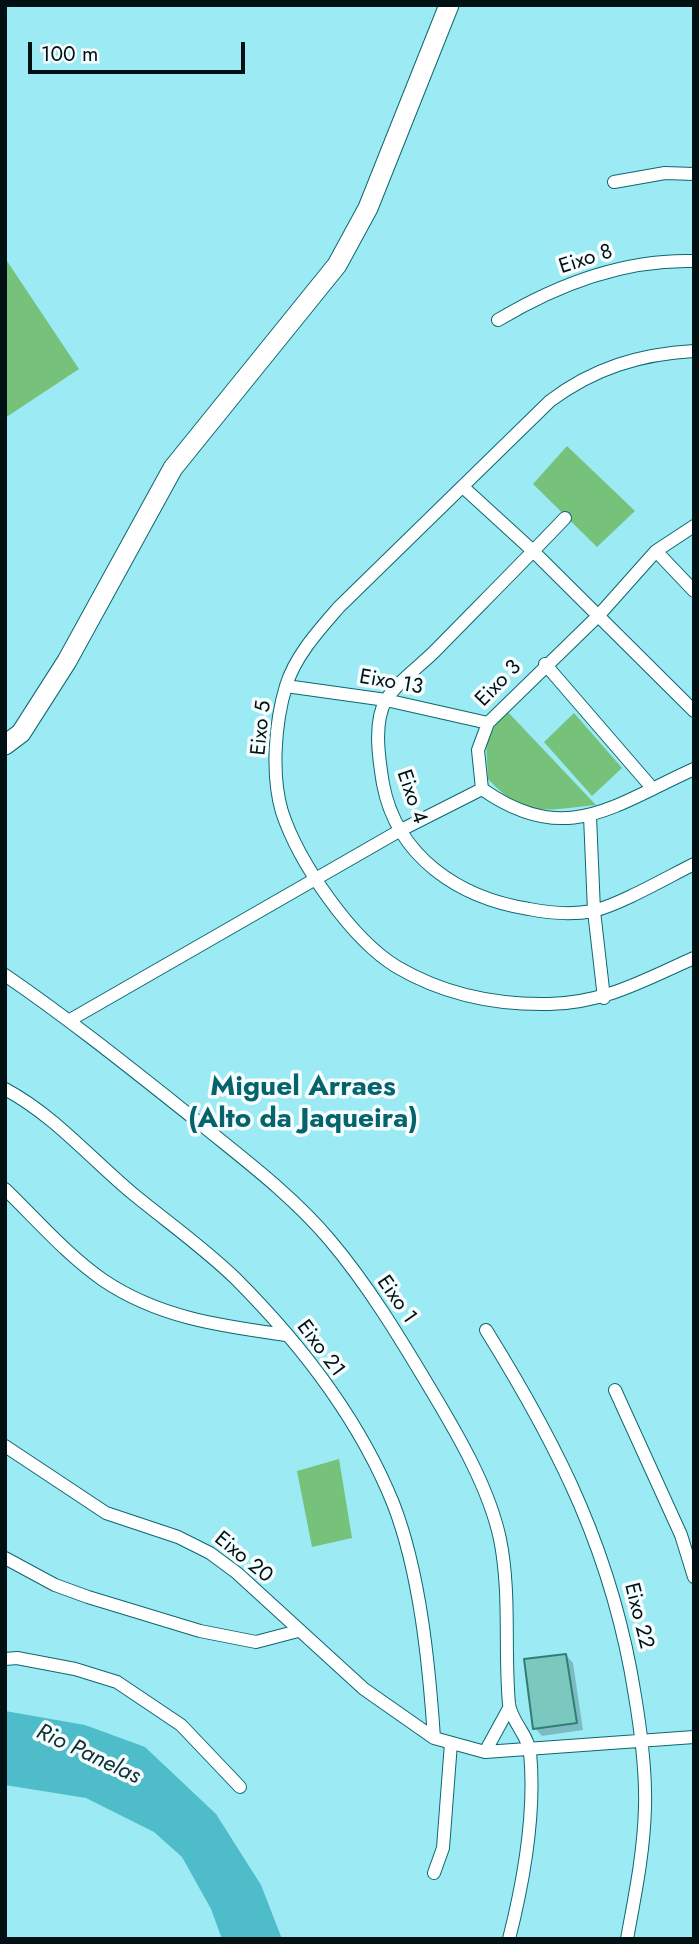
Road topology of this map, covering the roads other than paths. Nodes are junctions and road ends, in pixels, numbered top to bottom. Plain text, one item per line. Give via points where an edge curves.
1 (449, 5) edge
2 (694, 174) edge
3 (614, 182) dead end
4 (694, 261) edge
5 (498, 320) dead end
6 (694, 351) edge
7 (463, 487) junction
8 (565, 518) dead end
9 (694, 526) edge
10 (533, 551) junction
11 (656, 551) junction
12 (694, 591) edge
13 (599, 615) junction
14 (545, 664) junction
15 (286, 686) junction
16 (386, 700) junction
17 (694, 711) edge
18 (488, 723) junction
19 (5, 745) edge
20 (694, 769) edge
21 (482, 789) junction
22 (653, 789) junction
23 (590, 816) junction
24 (399, 831) junction
25 (694, 864) edge
26 (317, 878) junction
27 (594, 911) junction
28 (694, 958) edge
29 (5, 975) edge
30 (604, 998) junction
31 (70, 1020) junction
32 (5, 1089) edge
33 (5, 1189) edge
34 (486, 1330) dead end
35 (286, 1335) junction
36 (615, 1390) dead end
37 (5, 1446) edge
38 (5, 1558) edge
39 (694, 1577) edge
40 (298, 1631) junction
41 (5, 1659) edge
42 (509, 1707) junction
43 (694, 1737) edge
44 (434, 1738) junction
45 (641, 1739) junction
46 (451, 1743) junction
47 (530, 1749) junction
48 (485, 1752) junction
49 (240, 1787) dead end
50 (434, 1873) dead end
51 (509, 1939) edge
52 (627, 1939) edge

1 - 19 street via 368,208 337,265 173,468 67,662 21,733
2 - 3 street via 665,173
4 - 5 street, Eixo 8 via 647,263 577,280
6 - 7 street, Eixo 5 via 643,355 575,383 550,401
7 - 10 street
7 - 15 street, Eixo 5 via 339,607 317,632
8 - 10 street
9 - 11 street, Eixo 3
10 - 13 street
10 - 16 street
11 - 12 street
11 - 13 street, Eixo 3
13 - 14 street, Eixo 3
13 - 17 street
14 - 18 street, Eixo 3
14 - 22 street
15 - 16 street, Eixo 13
15 - 26 street, Eixo 5 via 277,753 282,811
16 - 18 street, Eixo 13
16 - 24 street, Eixo 4 via 380,724 380,766
18 - 21 street, Eixo 3 via 478,750
20 - 22 street
21 - 23 street via 535,817
21 - 24 street
22 - 23 street
23 - 27 street
24 - 26 street
24 - 27 street, Eixo 4 via 434,870 487,901 544,912
25 - 27 street, Eixo 4
26 - 30 street, Eixo 5 via 375,950 436,987 516,1003
26 - 31 street
27 - 30 street
28 - 30 street, Eixo 5
29 - 31 street, Eixo 1
31 - 42 street, Eixo 1 via 306,1215 393,1327 447,1417 485,1496 499,1538 505,1573
32 - 35 street, Eixo 21 via 47,1114 129,1191 233,1276
33 - 35 street via 67,1251 127,1294 177,1316
34 - 45 street, Eixo 22 via 532,1404 595,1536 624,1639
35 - 44 street, Eixo 21 via 349,1419 393,1504 417,1601
36 - 39 street via 681,1535
37 - 40 street, Eixo 20 via 106,1513 210,1553
38 - 40 street via 66,1589 200,1631 256,1642
40 - 44 street, Eixo 20 via 364,1689
41 - 49 street via 75,1669 117,1682 181,1725
42 - 47 street
42 - 48 street
43 - 45 street
44 - 46 street
45 - 47 street
45 - 52 street, Eixo 22 via 645,1817
46 - 48 street
46 - 50 street via 443,1848
47 - 48 street
47 - 51 street via 522,1886

